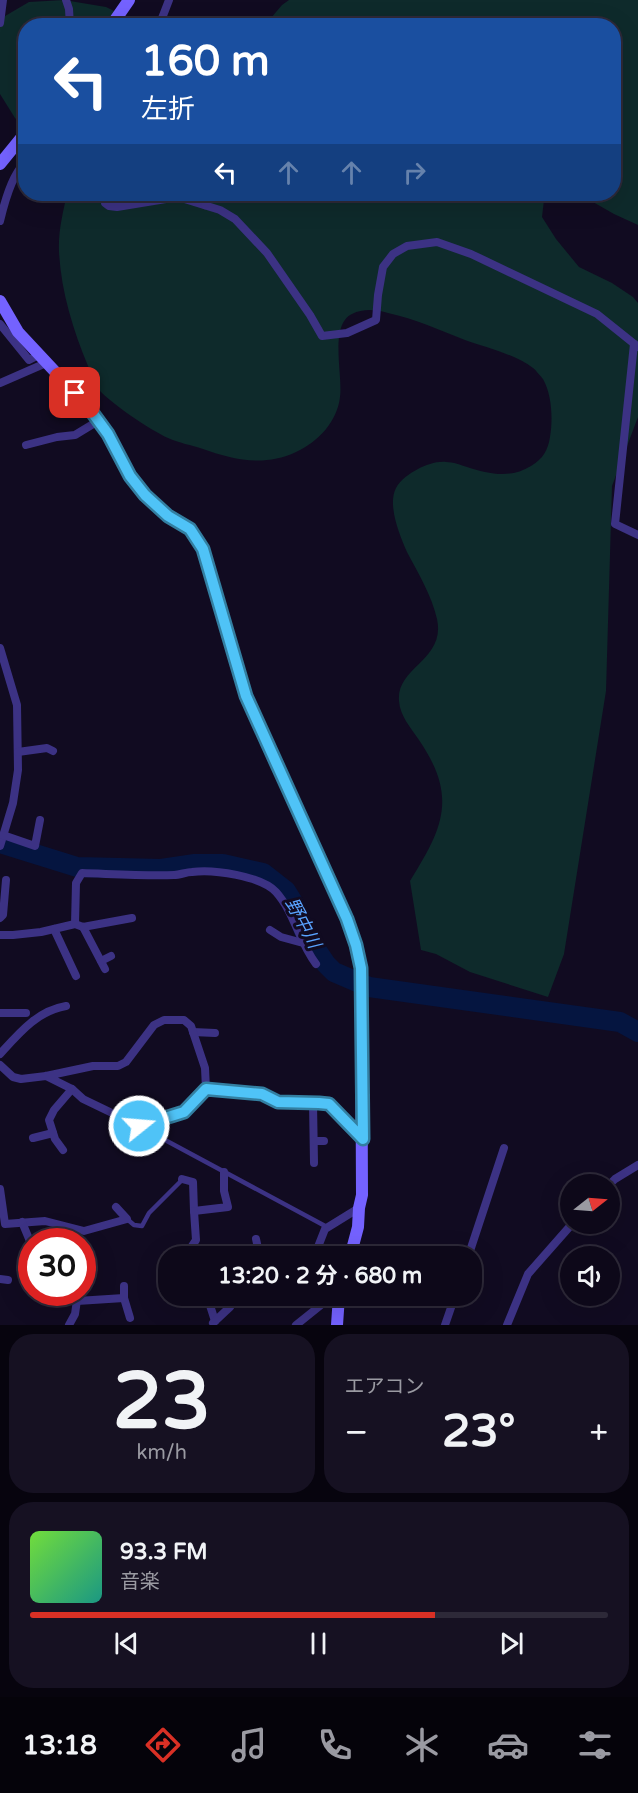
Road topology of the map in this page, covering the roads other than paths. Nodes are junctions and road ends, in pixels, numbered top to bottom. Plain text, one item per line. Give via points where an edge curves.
1 (3, 0) edge
2 (66, 0) edge
3 (129, 0) edge
4 (169, 0) edge
5 (159, 8) dead end
6 (70, 18) edge
7 (117, 18) edge
8 (162, 18) edge
9 (0, 23) edge
10 (18, 142) edge
11 (0, 164) edge
12 (18, 171) edge
13 (105, 201) edge
14 (154, 201) edge
15 (192, 201) edge
16 (207, 201) edge
17 (205, 205) junction
18 (0, 221) edge
19 (0, 301) edge
20 (0, 324) edge
21 (636, 345) edge
22 (43, 359) junction
23 (0, 383) edge
24 (98, 421) junction
25 (26, 445) dead end
26 (638, 535) edge
27 (0, 648) edge
28 (53, 751) dead end
29 (18, 752) junction
30 (40, 820) dead end
31 (3, 835) junction
32 (0, 846) edge
33 (6, 880) dead end
34 (0, 918) edge
35 (132, 918) dead end
36 (79, 925) junction
37 (54, 929) junction
38 (270, 930) dead end
39 (0, 935) edge
40 (303, 943) junction
41 (111, 956) dead end
42 (315, 964) dead end
43 (76, 976) dead end
44 (66, 1006) dead end
45 (0, 1013) edge
46 (26, 1013) dead end
47 (193, 1032) junction
48 (215, 1033) dead end
49 (0, 1054) edge
50 (0, 1065) edge
51 (46, 1076) junction
52 (72, 1089) junction
53 (206, 1089) junction
54 (313, 1103) junction
55 (139, 1126) junction
56 (53, 1133) junction
57 (33, 1138) dead end
58 (363, 1139) junction
59 (314, 1141) junction
60 (324, 1141) dead end
61 (504, 1148) dead end
62 (63, 1150) dead end
63 (314, 1163) dead end
64 (638, 1166) edge
65 (224, 1172) junction
66 (620, 1176) edge
67 (182, 1179) joint
68 (0, 1189) edge
69 (116, 1207) dead end
70 (359, 1208) junction
71 (194, 1211) junction
72 (127, 1219) junction
73 (22, 1222) junction
74 (24, 1228) edge
75 (328, 1228) junction
76 (563, 1234) edge
77 (256, 1239) dead end
78 (192, 1246) edge
79 (258, 1246) edge
80 (318, 1246) edge
81 (353, 1246) edge
82 (472, 1246) edge
83 (124, 1286) dead end
84 (96, 1297) edge
85 (124, 1298) junction
86 (76, 1306) edge
87 (209, 1306) edge
88 (320, 1306) edge
89 (338, 1306) edge
90 (452, 1306) edge
91 (230, 1307) dead end
92 (130, 1318) dead end
93 (213, 1323) edge
94 (69, 1325) edge
95 (296, 1325) edge
96 (337, 1325) edge
97 (445, 1325) edge
98 (507, 1325) edge

1 - 9 street
2 - 6 street
3 - 7 street
4 - 5 street
4 - 8 street
10 - 11 street
12 - 18 street
13 - 14 street via 117,207
15 - 17 street
16 - 17 street
17 - 21 street via 235,219 267,253 322,336 347,333 376,320 383,267 393,254 407,246 437,242 471,254 597,314
19 - 22 street via 18,332
20 - 22 street via 29,360
21 - 26 street via 615,524
22 - 23 street
22 - 24 street
24 - 25 street via 75,435
24 - 58 street via 145,495 190,529 203,549 246,696 347,919 361,968
27 - 29 street via 17,705
28 - 29 street via 47,748
29 - 31 street via 13,803
30 - 31 street via 35,846
31 - 32 street
33 - 34 street
35 - 36 street
36 - 37 street
36 - 40 street via 76,883 82,873 232,874 258,880 275,890
36 - 41 street via 103,965
37 - 39 street
37 - 43 street
38 - 40 street
40 - 42 street
44 - 49 street via 39,1016
45 - 46 street
47 - 48 street
47 - 51 street via 184,1020 164,1020 154,1025 126,1062 118,1066 93,1066
47 - 53 street via 205,1068
50 - 51 street via 13,1077
51 - 52 street
52 - 55 street via 83,1099
52 - 56 street via 49,1120
53 - 54 street via 262,1094 278,1102
53 - 55 street via 184,1112
54 - 58 street via 329,1104
54 - 59 street
55 - 65 lane
56 - 57 street
56 - 62 street
58 - 70 street
59 - 60 street
59 - 63 street
61 - 82 street
64 - 66 street
65 - 71 street via 228,1207
65 - 75 lane
67 - 71 street via 193,1182
67 - 72 lane via 149,1213 142,1226 134,1226
68 - 73 street via 5,1224
69 - 72 street
70 - 75 street
70 - 81 street
71 - 78 street via 196,1240
72 - 73 street via 84,1231 45,1221
73 - 74 street
75 - 80 street
76 - 98 street via 528,1274
77 - 79 street
83 - 85 street
84 - 85 street
85 - 92 street
86 - 94 street
87 - 93 street
88 - 95 street
89 - 96 street
90 - 97 street
91 - 93 street

